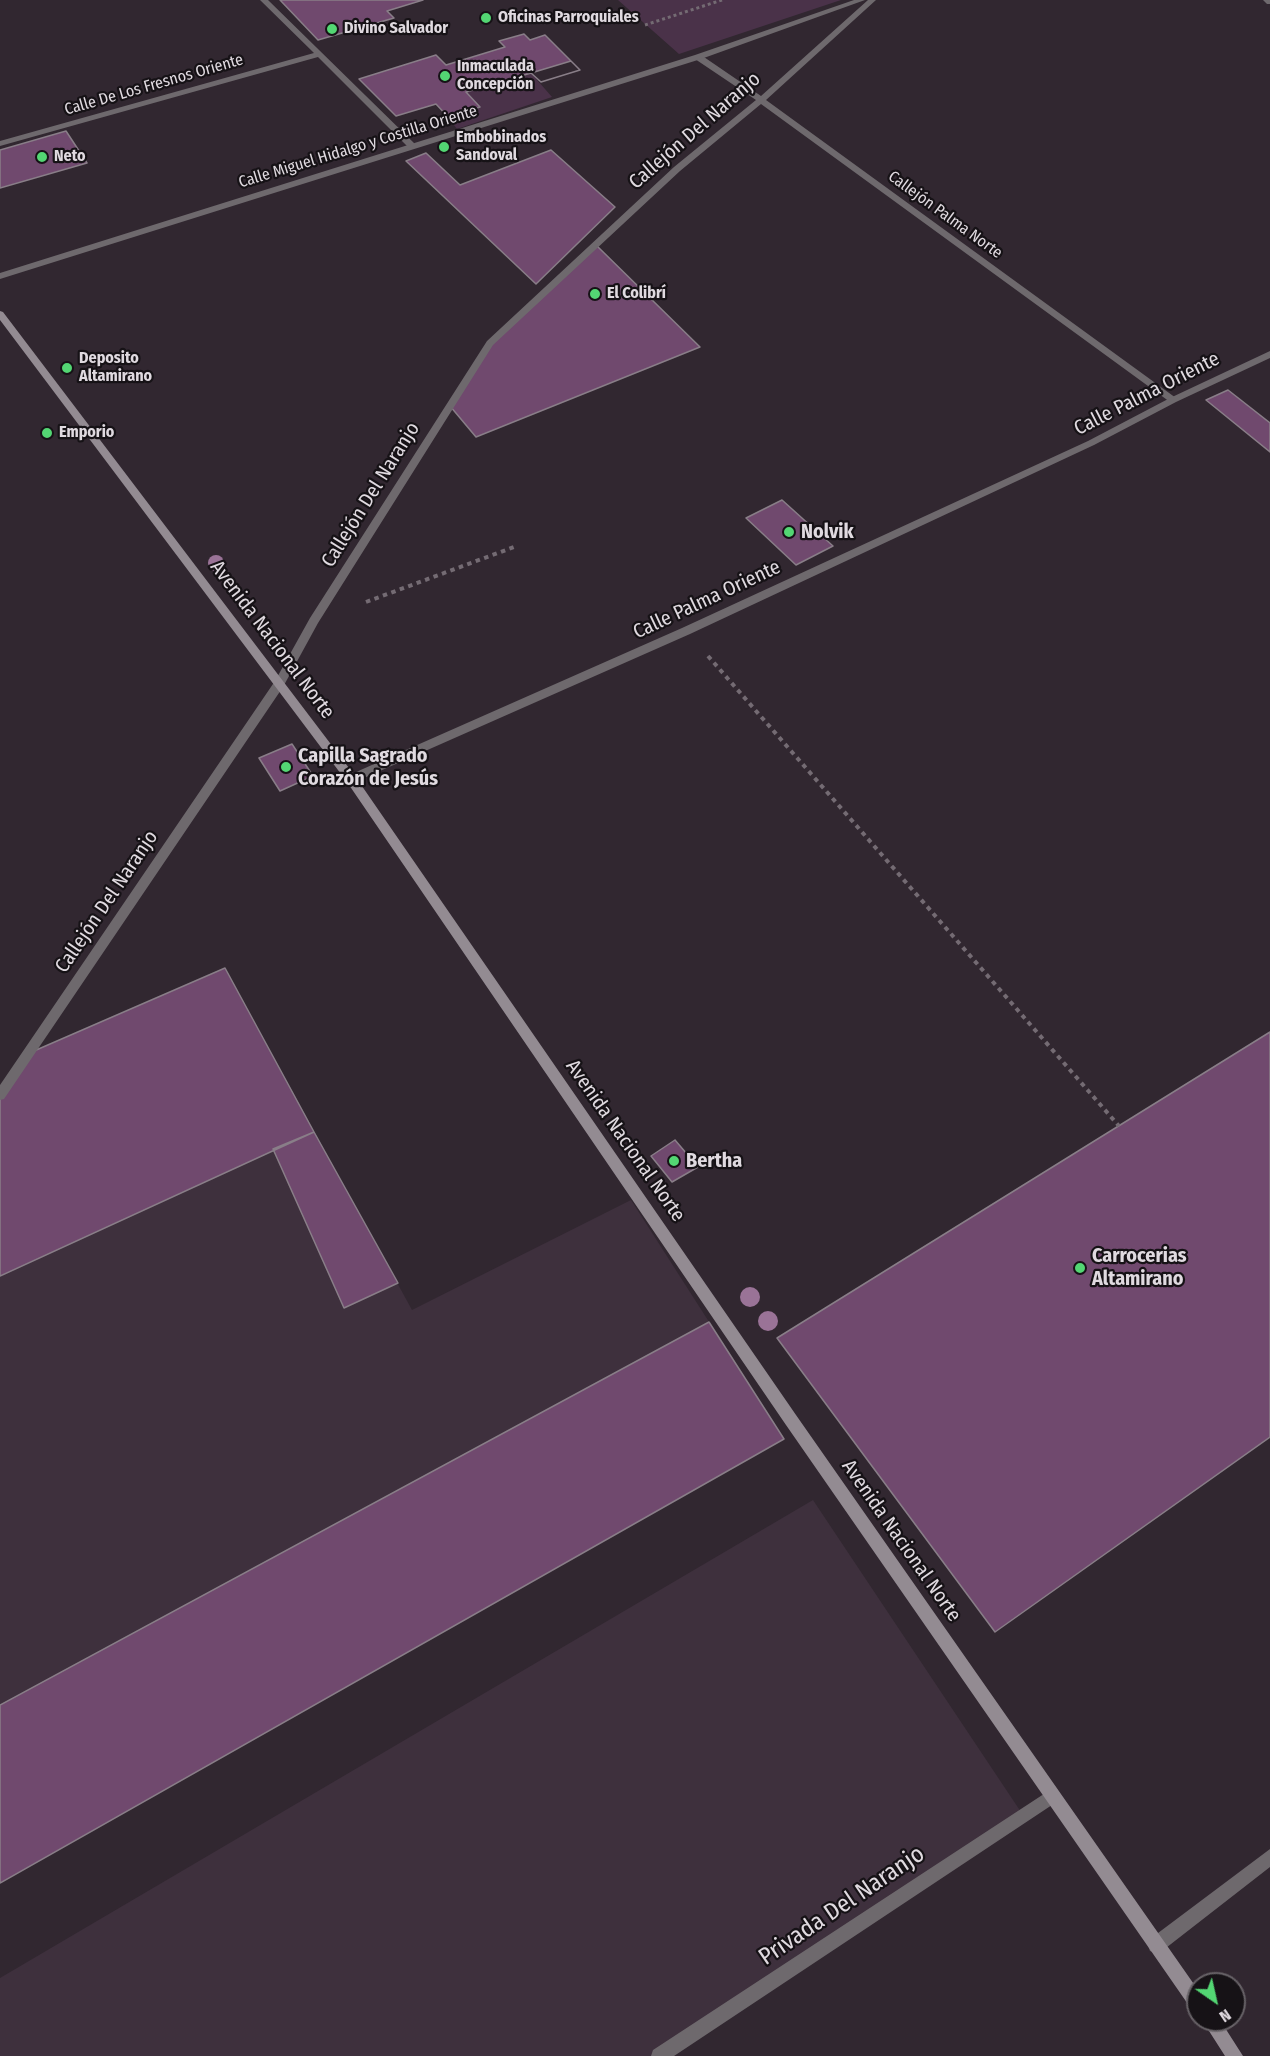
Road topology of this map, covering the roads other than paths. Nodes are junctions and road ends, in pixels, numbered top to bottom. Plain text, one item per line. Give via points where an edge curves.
1 (264, 0) edge
2 (861, 0) edge
3 (872, 0) edge
4 (317, 54) junction
5 (698, 57) junction
6 (761, 100) junction
7 (0, 144) edge
8 (411, 145) junction
9 (0, 276) edge
10 (0, 314) edge
11 (1270, 354) edge
12 (1173, 400) junction
13 (279, 684) junction
14 (351, 779) junction
15 (0, 1095) edge
16 (1053, 1796) junction
17 (1270, 1857) edge
18 (1156, 1945) junction
19 (1186, 1987) edge
20 (1218, 2032) edge
21 (659, 2056) edge
22 (1235, 2056) edge

1 - 4 street
2 - 5 street, Calle Miguel Hidalgo y Costilla Oriente
3 - 6 street, Callejón Del Naranjo
4 - 7 street, Calle De Los Fresnos Oriente
4 - 8 street
5 - 6 street, Callejón Palma Norte
5 - 8 street, Calle Miguel Hidalgo y Costilla Oriente via 630,74
6 - 12 street, Callejón Palma Norte
6 - 13 street, Callejón Del Naranjo via 677,169 490,343 314,621
8 - 9 street, Calle Miguel Hidalgo y Costilla Oriente
10 - 13 main road, Avenida Nacional Norte
11 - 12 street, Calle Palma Oriente
12 - 14 street, Calle Palma Oriente via 1081,448 686,631
13 - 14 main road, Avenida Nacional Norte
13 - 15 street, Callejón Del Naranjo
14 - 16 main road, Avenida Nacional Norte
16 - 18 main road, Avenida Nacional Norte
16 - 21 street, Privada Del Naranjo
17 - 18 street
18 - 19 main road, Avenida Nacional Norte
20 - 22 main road

